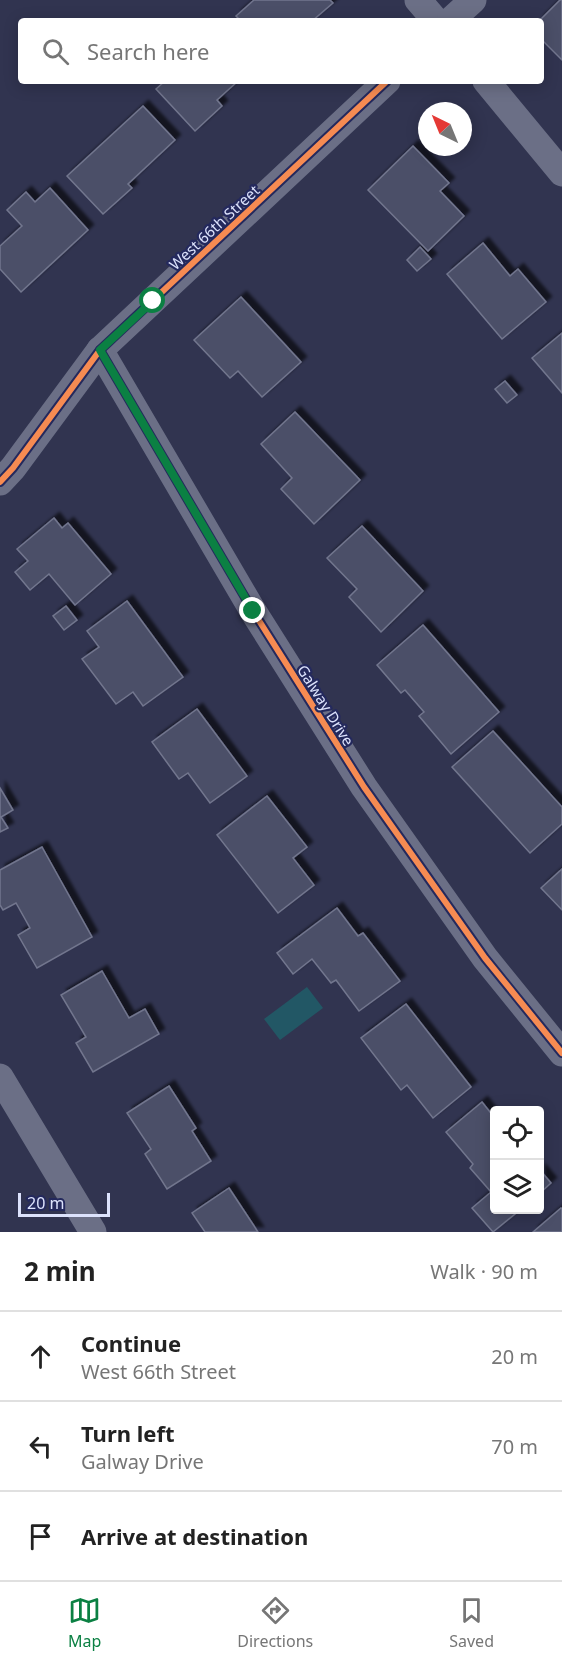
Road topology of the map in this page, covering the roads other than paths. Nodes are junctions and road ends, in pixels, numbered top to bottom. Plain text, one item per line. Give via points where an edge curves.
1 (418, 0) edge
2 (472, 0) edge
3 (433, 18) edge
4 (453, 18) edge
5 (384, 84) edge
6 (488, 84) edge
7 (562, 173) edge
8 (100, 350) junction
9 (0, 482) edge
10 (562, 1053) edge
11 (0, 1077) edge
12 (93, 1232) edge

1 - 3 street
2 - 4 street
5 - 8 street, West 66th Street
6 - 7 street
8 - 9 street, West 66th Street
8 - 10 street, Galway Drive via 253,611 364,787 485,958
11 - 12 street

